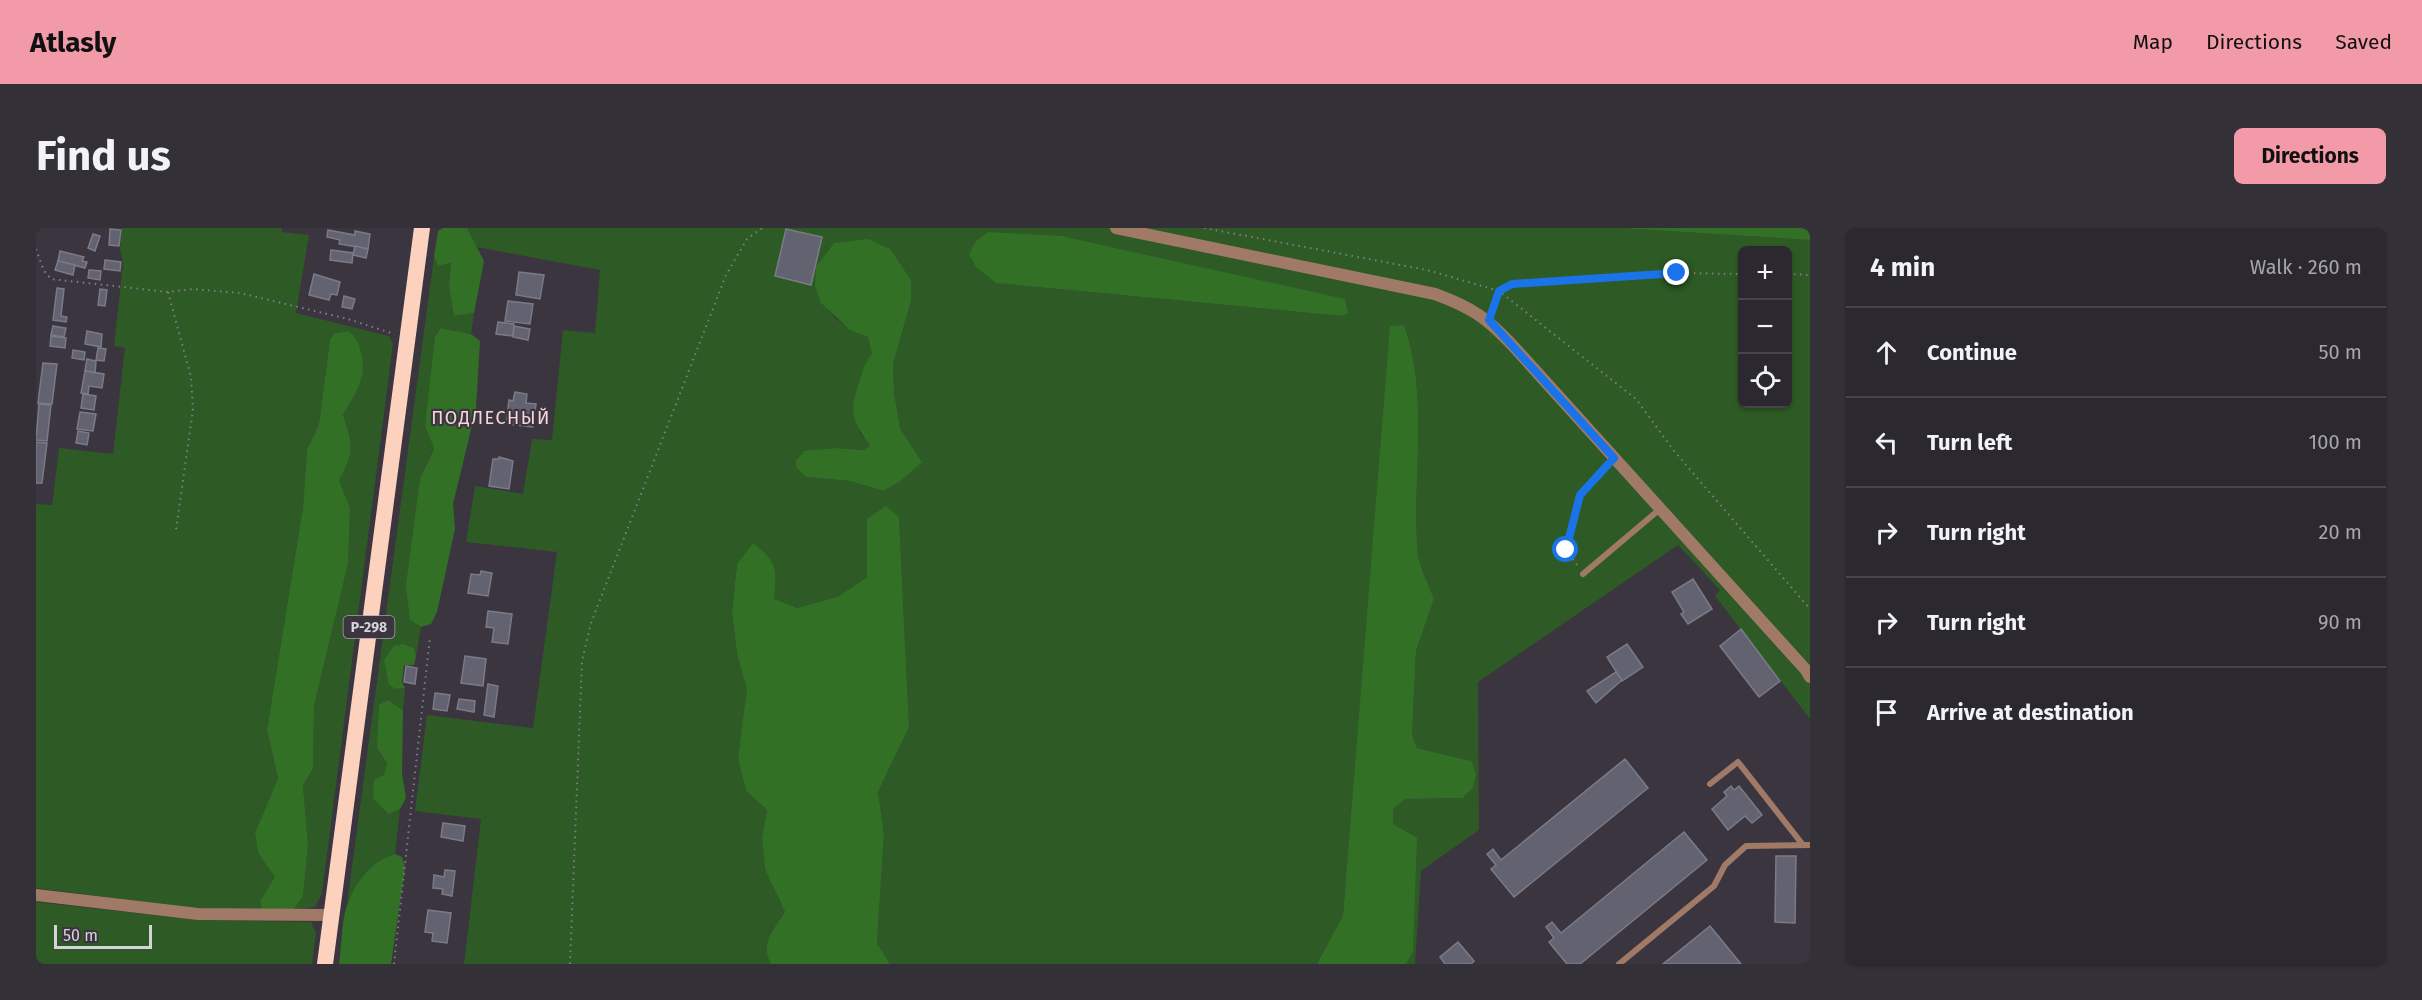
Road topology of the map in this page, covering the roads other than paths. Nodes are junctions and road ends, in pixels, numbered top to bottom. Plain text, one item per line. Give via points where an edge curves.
1 (422, 228) edge
2 (1116, 228) edge
3 (1660, 509) junction
4 (1583, 574) road end
5 (1810, 677) edge
6 (1710, 784) dead end
7 (1807, 845) edge
8 (36, 895) edge
9 (332, 915) junction
10 (326, 964) edge
11 (1619, 964) edge

1 - 9 highway, Р-298
2 - 3 street via 1435,294 1466,306 1489,320
3 - 4 lane
3 - 5 street
6 - 7 lane via 1738,762
7 - 11 lane via 1746,846 1725,865 1714,886
8 - 9 street via 198,914
9 - 10 highway, Р-298

